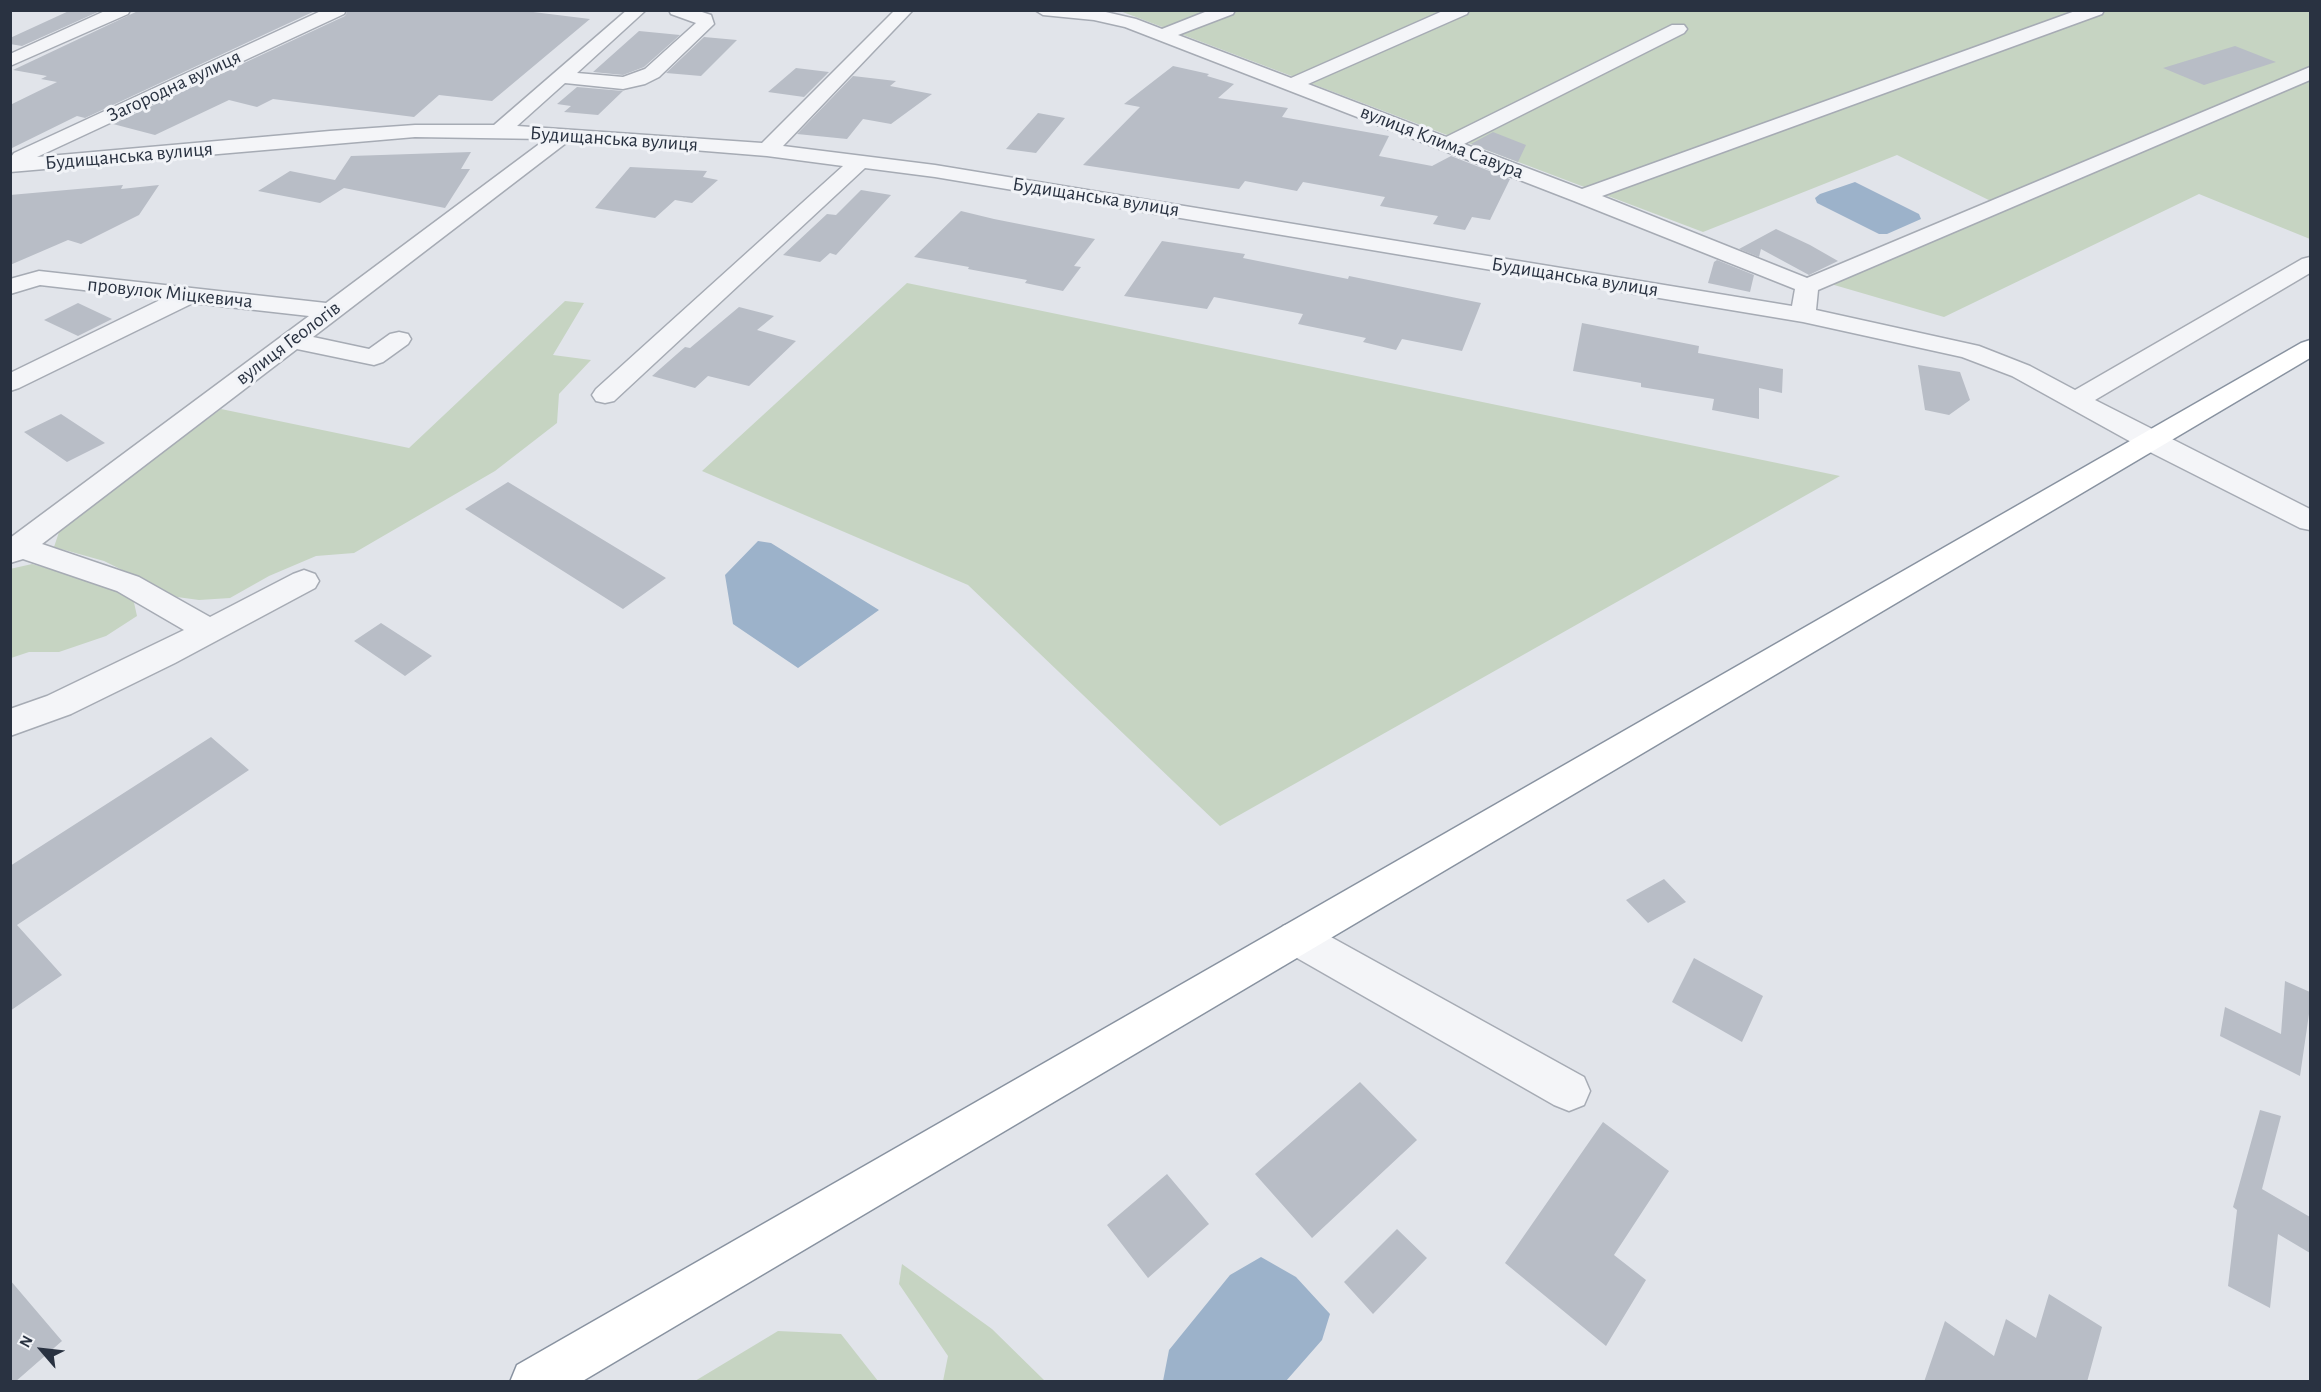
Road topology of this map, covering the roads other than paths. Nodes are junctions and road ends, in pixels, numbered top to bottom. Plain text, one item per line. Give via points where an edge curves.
1 (122, 10) edge
2 (338, 10) edge
3 (638, 10) edge
4 (677, 10) edge
5 (905, 10) edge
6 (1043, 10) edge
7 (1227, 10) edge
8 (1461, 10) edge
9 (2096, 10) edge
10 (1097, 13) edge
11 (1678, 29) dead end
12 (1162, 35) junction
13 (10, 61) edge
14 (2310, 73) edge
15 (559, 77) junction
16 (1291, 85) junction
17 (499, 131) junction
18 (566, 134) junction
19 (1447, 144) junction
20 (767, 150) junction
21 (861, 161) junction
22 (10, 164) edge
23 (1582, 196) junction
24 (2310, 264) edge
25 (1807, 286) junction
26 (10, 287) edge
27 (189, 295) junction
28 (331, 311) junction
29 (1803, 315) junction
30 (399, 339) dead end
31 (291, 340) junction
32 (2310, 348) edge
33 (10, 383) edge
34 (605, 395) dead end
35 (2075, 401) junction
36 (2152, 442) junction
37 (2310, 520) edge
38 (15, 550) edge
39 (304, 581) dead end
40 (210, 631) junction
41 (10, 723) edge
42 (1297, 938) junction
43 (1569, 1091) dead end
44 (534, 1382) edge

1 - 13 street
2 - 22 street, Загородна вулиця
3 - 15 street
4 - 15 street via 705,19 705,24 652,73 623,83
5 - 20 street
6 - 10 street, вулиця Клима Савура
7 - 12 street
8 - 16 street
9 - 23 street
10 - 12 street, вулиця Клима Савура
11 - 19 street
12 - 16 street, вулиця Клима Савура
14 - 25 street
15 - 17 street
16 - 19 street, вулиця Клима Савура
17 - 18 street, Будищанська вулиця
17 - 22 street, Будищанська вулиця via 415,131
18 - 20 street, Будищанська вулиця
18 - 28 street, вулиця Геологів
19 - 23 street, вулиця Клима Савура
20 - 21 street, Будищанська вулиця
21 - 29 street, Будищанська вулиця
21 - 34 street
23 - 25 street, вулиця Клима Савура
24 - 35 street
25 - 29 street
26 - 27 street, провулок Міцкевича via 39,278
27 - 28 street, провулок Міцкевича
27 - 33 street
28 - 31 street, вулиця Геологів
29 - 35 street, Будищанська вулиця via 1970,351 2021,371
30 - 31 street via 374,357
31 - 38 street, вулиця Геологів
32 - 36 highway
35 - 36 street, Будищанська вулиця
36 - 37 street, Будищанська вулиця
36 - 42 highway
38 - 40 street via 128,584
39 - 40 street
40 - 41 street via 59,705
42 - 43 street
42 - 44 highway

